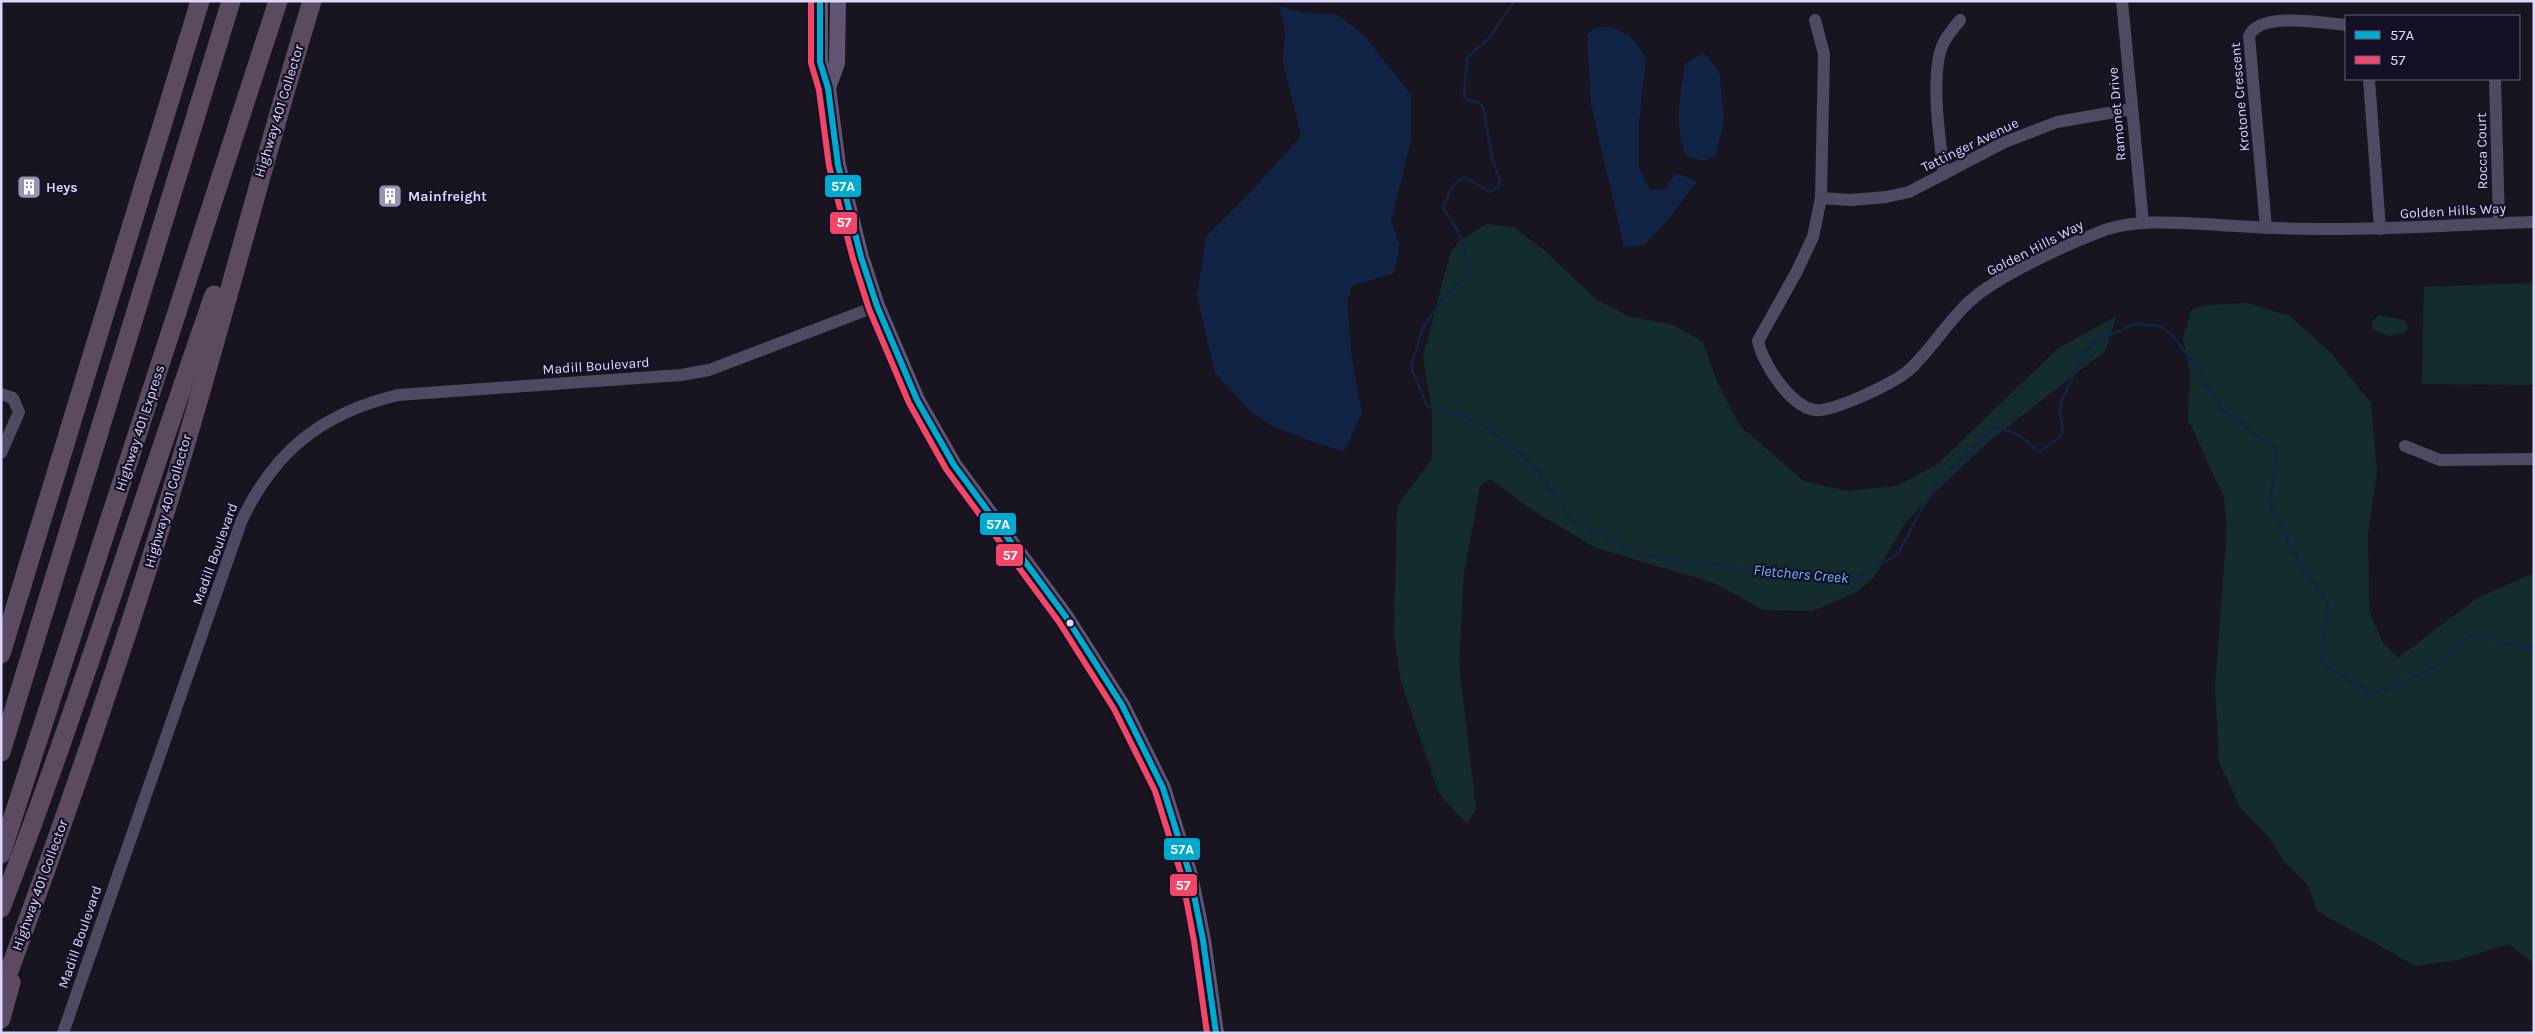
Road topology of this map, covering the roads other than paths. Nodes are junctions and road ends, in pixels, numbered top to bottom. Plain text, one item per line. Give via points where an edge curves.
1 (200, 1) edge
2 (231, 1) edge
3 (278, 1) edge
4 (312, 1) edge
5 (820, 1) edge
6 (838, 1) edge
7 (2122, 1) edge
8 (1815, 20) dead end
9 (1960, 20) dead end
10 (2345, 25) edge
11 (2369, 80) edge
12 (2495, 80) edge
13 (828, 88) junction
14 (2132, 109) junction
15 (269, 141) junction
16 (1944, 174) junction
17 (1821, 198) junction
18 (2534, 222) edge
19 (2143, 223) junction
20 (2499, 223) junction
21 (2266, 228) junction
22 (2380, 229) junction
23 (876, 306) junction
24 (1, 394) edge
25 (2406, 446) dead end
26 (1, 452) edge
27 (2534, 459) edge
28 (1, 654) edge
29 (1, 752) edge
30 (1, 854) edge
31 (1, 908) edge
32 (28, 922) junction
33 (1, 993) edge
34 (1, 1020) edge
35 (63, 1033) edge
36 (1216, 1033) edge

1 - 28 highway
2 - 29 highway
3 - 30 highway, Highway 401 Express
4 - 15 highway, Highway 401 Collector
5 - 13 main road via 820,62
6 - 13 main road via 837,63
7 - 14 street, Ramonet Drive
8 - 17 street, Golden Hills Way via 1824,54
9 - 16 street via 1943,43 1938,69 1938,130
10 - 21 street, Krotone Crescent via 2292,21 2260,24 2252,29 2249,36
11 - 22 street
12 - 20 street, Rocca Court
13 - 23 main road via 838,165
14 - 16 street, Tattinger Avenue via 2057,122 2005,142
14 - 19 street, Ramonet Drive
15 - 31 highway via 114,595
15 - 32 highway, Highway 401 Collector via 169,500 122,652
16 - 17 street, Tattinger Avenue via 1909,192 1886,198
17 - 19 street, Golden Hills Way via 1813,237 1758,341 1761,357 1788,393 1811,410 1824,410 1862,396 1908,371 1970,301 2012,273 2099,232
18 - 20 street, Golden Hills Way
19 - 21 street, Golden Hills Way
20 - 22 street, Golden Hills Way
21 - 22 street, Golden Hills Way
23 - 35 street, Madill Boulevard via 700,371 681,375 383,398 347,410 291,448 262,483 241,522
23 - 36 main road via 917,400 954,465 1066,617 1122,705 1163,788 1190,875
24 - 26 street via 12,398 19,412
25 - 27 street via 2440,460
32 - 33 highway, Highway 401 Collector
32 - 34 highway

